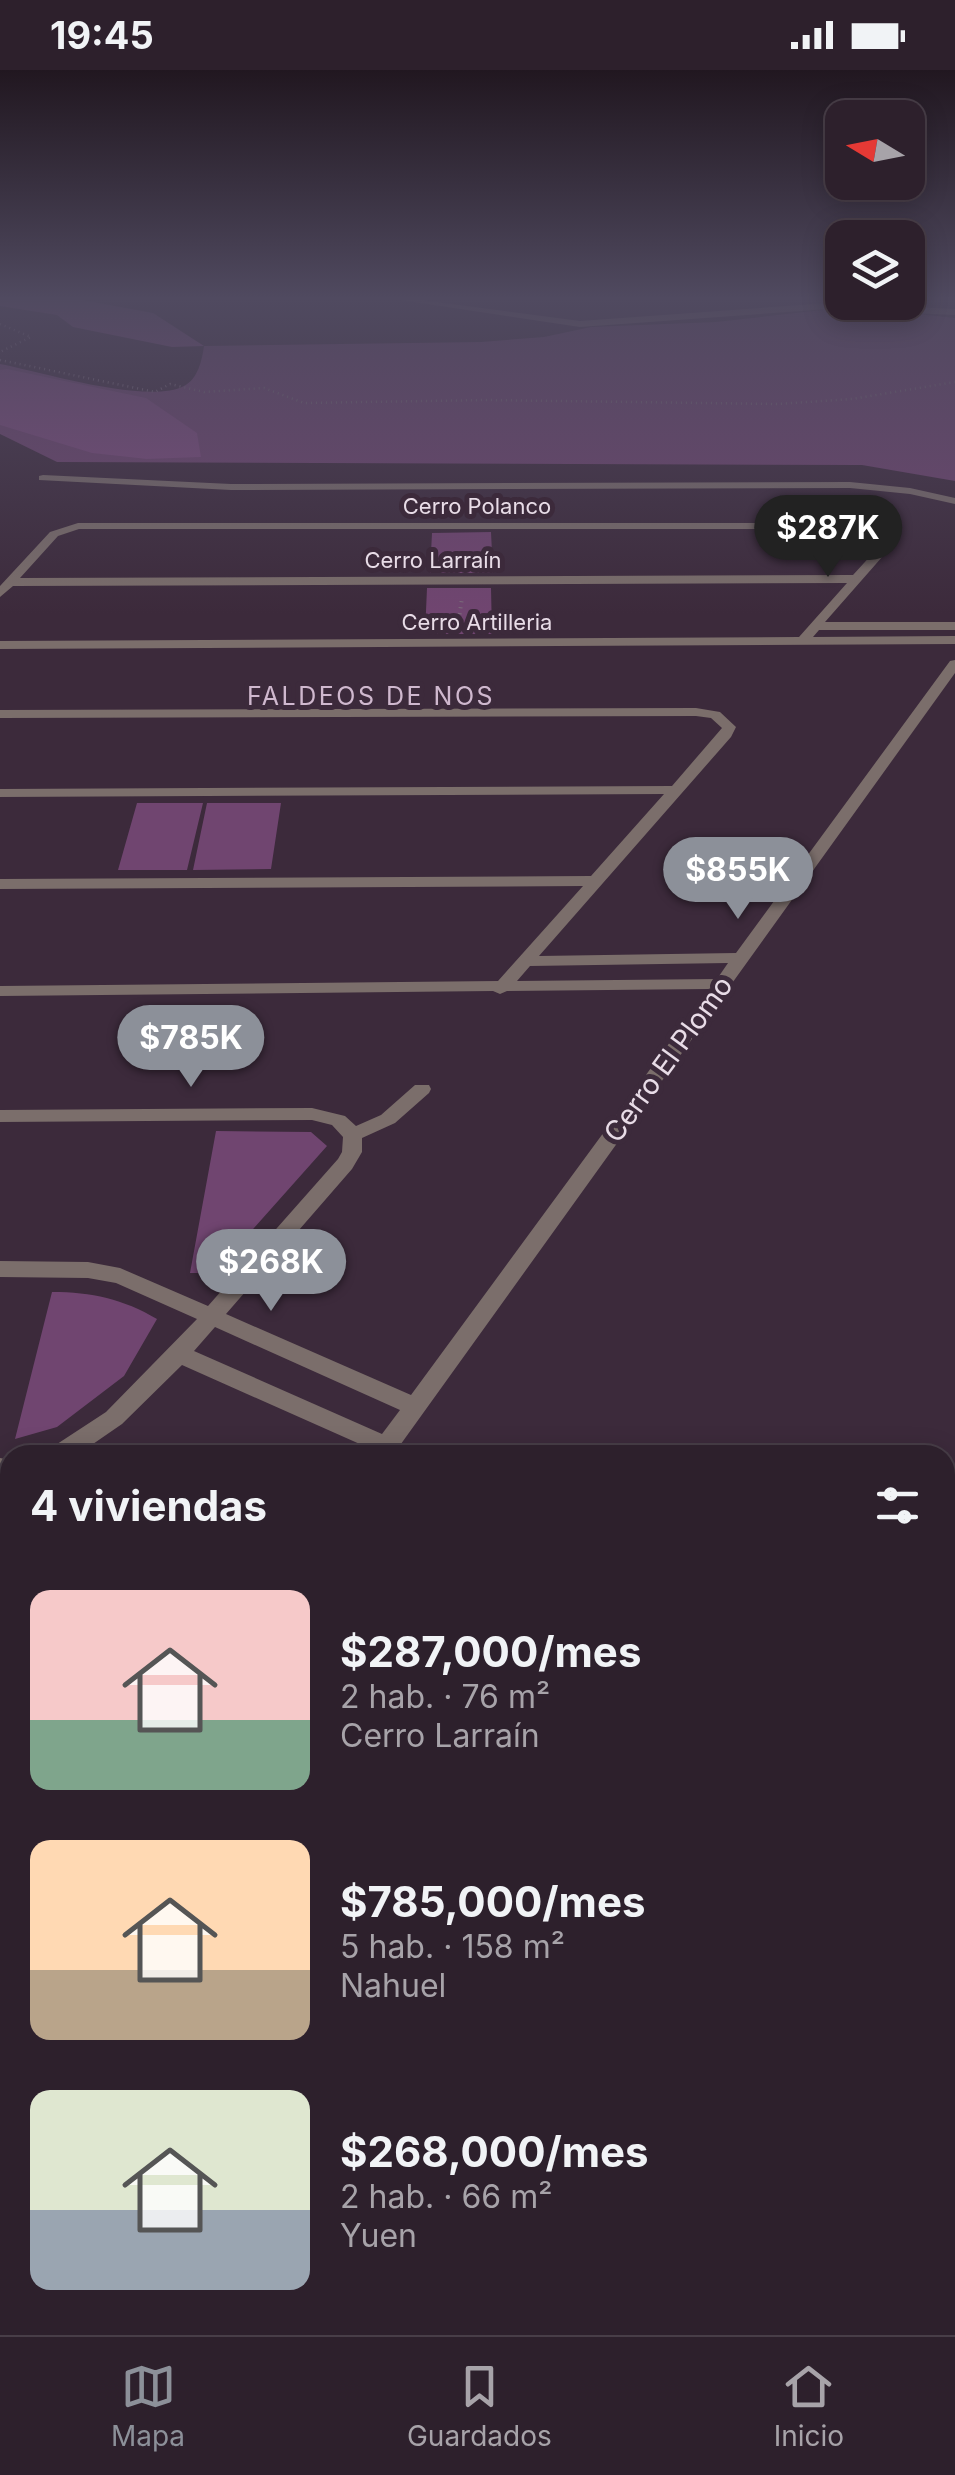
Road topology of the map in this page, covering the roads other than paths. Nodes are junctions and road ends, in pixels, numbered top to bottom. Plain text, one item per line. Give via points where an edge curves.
1 (955, 490) edge
2 (955, 501) edge
3 (856, 579) junction
4 (10, 582) junction
5 (0, 593) edge
6 (816, 626) junction
7 (955, 626) edge
8 (803, 640) junction
9 (955, 640) edge
10 (0, 645) edge
11 (955, 664) edge
12 (0, 714) edge
13 (678, 790) junction
14 (0, 793) edge
15 (596, 881) junction
16 (0, 884) edge
17 (741, 958) junction
18 (524, 962) junction
19 (722, 984) junction
20 (657, 986) junction
21 (500, 989) junction
22 (0, 991) edge
23 (698, 1017) junction
24 (422, 1089) dead end
25 (0, 1116) edge
26 (353, 1135) junction
27 (0, 1269) edge
28 (211, 1315) junction
29 (179, 1354) junction
30 (415, 1407) junction
31 (74, 1445) edge
32 (370, 1445) edge
33 (387, 1445) edge

1 - 2 street via 843,474 170,476 66,469 50,475 231,487 850,485
3 - 4 street, Cerro Larraín
3 - 4 street, Cerro Polanco via 891,540 888,531 66,528
3 - 6 street
4 - 5 street
6 - 7 street
6 - 8 street
8 - 9 street, Cerro Artilleria
8 - 10 street, Cerro Artilleria
11 - 17 street, Cerro El Plomo
12 - 13 street via 696,712 722,719 729,731
13 - 14 street
13 - 15 street
15 - 16 street
15 - 18 street
17 - 18 street
17 - 19 street, Cerro El Plomo
18 - 21 street
19 - 20 street
19 - 23 street, Cerro El Plomo
20 - 21 street
20 - 23 street
21 - 22 street
23 - 30 street, Cerro El Plomo
24 - 26 street via 388,1119
25 - 26 street via 312,1114 338,1120
26 - 28 street via 345,1164
27 - 28 street via 106,1272
28 - 29 street
28 - 30 street
29 - 31 street via 114,1418
29 - 32 street
30 - 33 street, Cerro El Plomo

